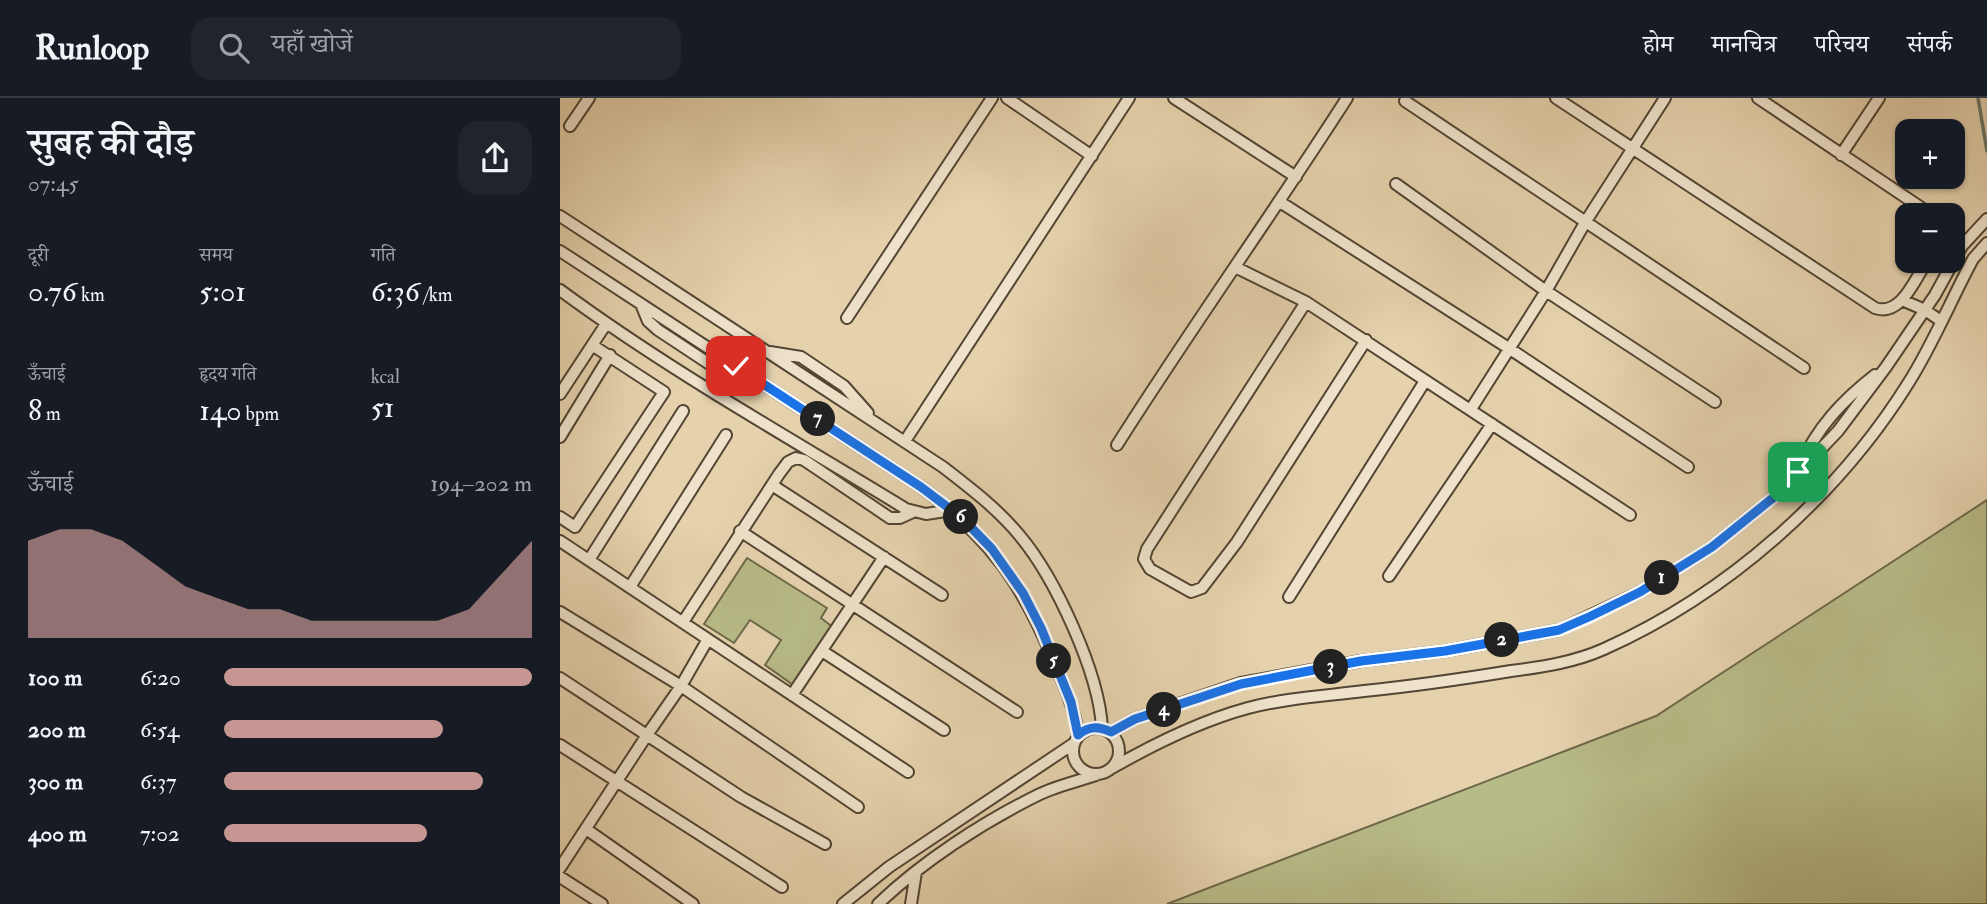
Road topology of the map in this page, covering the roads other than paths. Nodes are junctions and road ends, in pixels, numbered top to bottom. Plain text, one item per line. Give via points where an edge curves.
1 (992, 98) edge
2 (1007, 98) edge
3 (1129, 98) edge
4 (1174, 98) edge
5 (1347, 98) edge
6 (1556, 98) edge
7 (1665, 98) edge
8 (1879, 98) edge
9 (584, 99) edge
10 (1766, 100) edge
11 (1405, 101) dead end
12 (570, 126) dead end
13 (1634, 147) junction
14 (1841, 155) junction
15 (1092, 156) junction
16 (1296, 177) junction
17 (1396, 184) dead end
18 (1280, 202) junction
19 (1915, 203) edge
20 (560, 216) edge
21 (1987, 219) edge
22 (1586, 221) junction
23 (1987, 243) edge
24 (560, 251) edge
25 (1236, 267) junction
26 (1919, 273) edge
27 (560, 290) edge
28 (1546, 290) junction
29 (1902, 300) junction
30 (1306, 302) junction
31 (1925, 310) junction
32 (847, 318) dead end
33 (1941, 321) junction
34 (606, 324) junction
35 (1366, 340) junction
36 (592, 345) junction
37 (1510, 349) junction
38 (610, 355) junction
39 (1804, 369) dead end
40 (1425, 382) junction
41 (562, 388) edge
42 (1715, 402) dead end
43 (1471, 409) junction
44 (683, 411) dead end
45 (1492, 424) junction
46 (726, 435) dead end
47 (560, 437) edge
48 (905, 441) junction
49 (1117, 445) dead end
50 (1688, 467) dead end
51 (772, 485) junction
52 (952, 510) junction
53 (914, 512) junction
54 (1630, 515) dead end
55 (560, 517) edge
56 (575, 527) junction
57 (740, 531) junction
58 (563, 543) edge
59 (884, 557) junction
60 (589, 560) junction
61 (1389, 576) dead end
62 (630, 587) junction
63 (942, 595) dead end
64 (1289, 597) dead end
65 (853, 604) junction
66 (560, 612) edge
67 (682, 622) junction
68 (708, 639) junction
69 (822, 651) junction
70 (560, 678) edge
71 (681, 686) junction
72 (792, 695) junction
73 (1017, 712) dead end
74 (944, 730) dead end
75 (1106, 730) junction
76 (647, 735) junction
77 (1075, 740) junction
78 (560, 745) edge
79 (1112, 768) junction
80 (908, 772) dead end
81 (1096, 775) junction
82 (616, 781) junction
83 (859, 807) dead end
84 (586, 829) junction
85 (825, 844) dead end
86 (560, 868) edge
87 (916, 872) junction
88 (560, 877) edge
89 (782, 887) dead end
90 (602, 904) edge
91 (693, 904) edge
92 (843, 904) edge
93 (878, 904) edge
94 (911, 904) edge

1 - 32 street
2 - 15 street
3 - 15 street
4 - 16 street
5 - 16 street
6 - 13 street
7 - 13 street
8 - 14 street
9 - 12 street
10 - 14 street
11 - 22 street
13 - 22 street
13 - 29 street via 1875,308 1891,310
14 - 19 street
15 - 48 street
16 - 18 street
17 - 28 street
18 - 25 street
18 - 37 street
20 - 48 street
21 - 31 street via 1962,246
22 - 28 street
22 - 39 street
23 - 33 street
24 - 52 street
25 - 30 street
25 - 49 street
26 - 29 street
27 - 34 street
28 - 37 street
28 - 42 street
29 - 31 street
30 - 35 street
30 - 35 street via 1147,549 1144,559 1150,569 1191,592 1202,588 1237,542
31 - 33 street
31 - 75 street via 1838,431 1779,493 1712,547 1640,592 1559,630 1241,684
33 - 79 street via 1908,384 1860,449 1797,520 1730,576 1657,622 1563,663 1247,708 1197,726
34 - 36 street
34 - 53 street
35 - 40 street
36 - 38 street
36 - 41 street
37 - 43 street
37 - 50 street
38 - 47 street
38 - 56 street via 664,392
40 - 43 street
40 - 64 street
43 - 45 street
44 - 60 street
45 - 54 street
45 - 61 street
46 - 62 street
48 - 75 street via 988,503 1020,536 1066,614 1091,674
51 - 53 street via 788,462 800,458 890,518
51 - 57 street
51 - 59 street
52 - 53 street
52 - 77 street via 992,549 1023,593 1071,702
55 - 56 street
56 - 58 street
57 - 65 street
57 - 67 street
58 - 60 street
59 - 63 street
59 - 65 street
60 - 62 street
62 - 67 street
65 - 69 street
65 - 73 street
66 - 71 street
67 - 68 street
68 - 71 street
68 - 72 street
69 - 72 street
69 - 74 street
70 - 76 street
71 - 76 street
71 - 83 street
72 - 80 street
75 - 77 street via 1091,728
75 - 79 street via 1117,741 1119,751
76 - 82 street
76 - 85 street via 741,797
77 - 81 street via 1072,755 1076,765
77 - 92 street via 889,867
78 - 82 street
79 - 81 street
81 - 87 street via 1031,799
82 - 84 street
82 - 89 street
84 - 86 street
84 - 91 street
87 - 93 street
87 - 94 street
88 - 90 street

